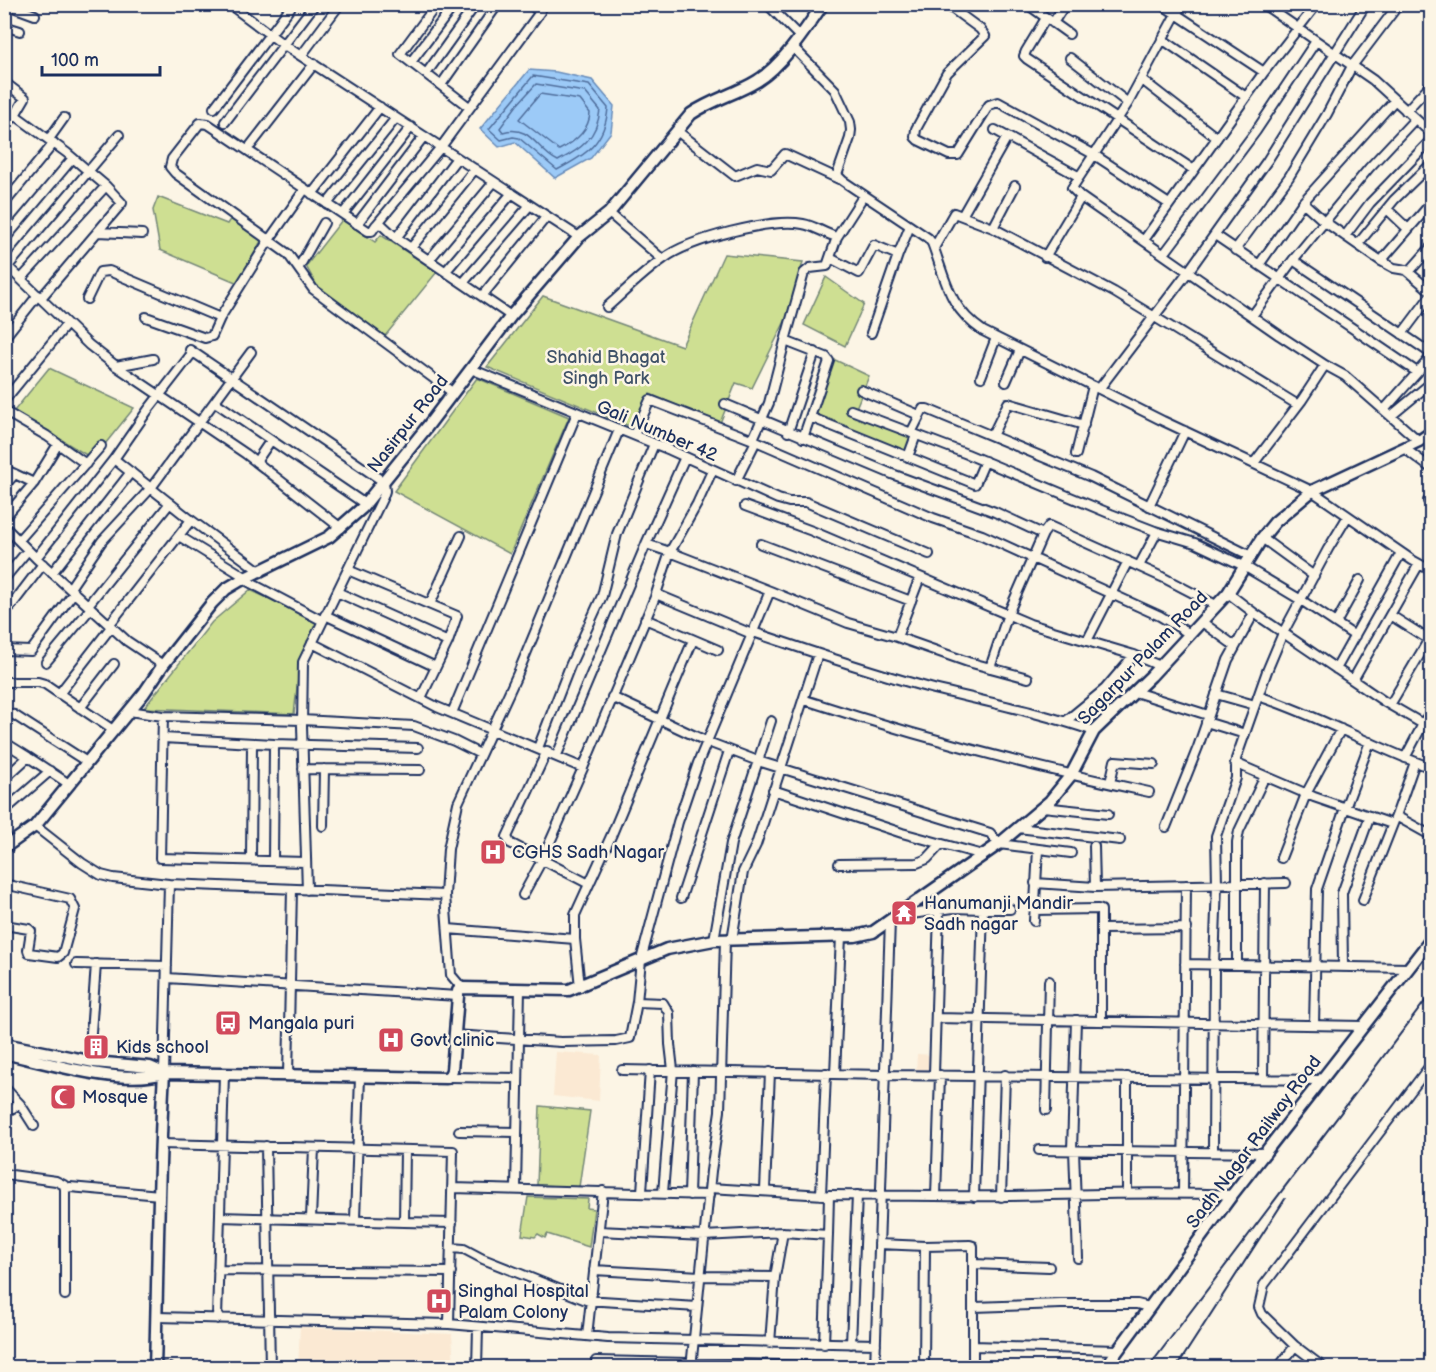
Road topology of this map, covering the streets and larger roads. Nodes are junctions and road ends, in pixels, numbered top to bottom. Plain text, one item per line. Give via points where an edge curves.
1 (4, 4) edge
2 (229, 4) edge
3 (293, 4) edge
4 (315, 4) edge
5 (340, 4) edge
6 (437, 4) edge
7 (455, 4) edge
8 (476, 4) edge
9 (498, 4) edge
10 (530, 4) edge
11 (767, 4) edge
12 (823, 4) edge
13 (946, 4) edge
14 (1027, 4) edge
15 (1065, 4) edge
16 (1161, 4) edge
17 (1183, 4) edge
18 (1317, 4) edge
19 (1366, 4) edge
20 (1399, 4) edge
21 (1265, 5) edge
22 (1176, 14) junction
23 (35, 15) dead end
24 (1046, 18) junction
25 (1053, 23) junction
26 (4, 26) edge
27 (1299, 29) junction
28 (20, 32) dead end
29 (1069, 34) dead end
30 (270, 35) junction
31 (800, 37) junction
32 (1162, 39) junction
33 (1316, 41) junction
34 (284, 45) junction
35 (794, 46) junction
36 (1334, 53) junction
37 (301, 56) junction
38 (1070, 58) dead end
39 (411, 62) junction
40 (314, 64) junction
41 (1352, 66) junction
42 (1264, 72) junction
43 (426, 74) junction
44 (1141, 80) junction
45 (4, 82) edge
46 (1431, 83) edge
47 (441, 85) junction
48 (1246, 97) junction
49 (1395, 100) junction
50 (1128, 103) junction
51 (380, 107) junction
52 (469, 107) junction
53 (214, 108) dead end
54 (1406, 111) junction
55 (15, 115) junction
56 (64, 118) dead end
57 (396, 118) junction
58 (1415, 118) junction
59 (1117, 119) junction
60 (1431, 119) edge
61 (225, 122) dead end
62 (4, 127) edge
63 (411, 127) junction
64 (1424, 127) junction
65 (995, 130) dead end
66 (677, 131) junction
67 (1431, 134) edge
68 (119, 135) dead end
69 (424, 136) junction
70 (1007, 136) junction
71 (1217, 138) junction
72 (1431, 139) edge
73 (51, 141) junction
74 (252, 145) dead end
75 (441, 147) junction
76 (1093, 154) junction
77 (73, 158) junction
78 (458, 158) junction
79 (1431, 163) edge
80 (475, 169) junction
81 (1194, 170) junction
82 (89, 171) junction
83 (1078, 176) junction
84 (843, 181) junction
85 (495, 182) junction
86 (106, 186) junction
87 (1015, 186) dead end
88 (308, 191) junction
89 (512, 193) junction
90 (864, 195) junction
91 (1081, 197) junction
92 (1303, 202) junction
93 (1431, 202) edge
94 (4, 204) edge
95 (327, 204) junction
96 (1169, 204) junction
97 (530, 205) junction
98 (1387, 209) junction
99 (609, 213) junction
100 (342, 214) junction
101 (547, 216) junction
102 (962, 216) junction
103 (1324, 221) junction
104 (324, 223) dead end
105 (357, 224) junction
106 (377, 224) junction
107 (910, 226) junction
108 (993, 228) junction
109 (1408, 229) junction
110 (98, 232) junction
111 (142, 234) dead end
112 (1215, 235) junction
113 (1346, 236) junction
114 (579, 237) junction
115 (837, 237) junction
116 (396, 238) junction
117 (4, 240) edge
118 (268, 240) junction
119 (1144, 240) junction
120 (1358, 244) junction
121 (1431, 246) edge
122 (411, 248) junction
123 (934, 248) junction
124 (1235, 250) junction
125 (1164, 254) junction
126 (898, 255) junction
127 (1045, 257) junction
128 (830, 258) junction
129 (662, 259) junction
130 (429, 260) junction
131 (1293, 260) junction
132 (1381, 261) junction
133 (1259, 265) junction
134 (6, 267) edge
135 (298, 267) junction
136 (446, 272) junction
137 (1188, 272) junction
138 (1409, 272) junction
139 (21, 279) junction
140 (1280, 279) junction
141 (463, 283) junction
142 (1431, 293) edge
143 (39, 296) junction
144 (482, 296) junction
145 (87, 299) dead end
146 (607, 307) dead end
147 (511, 316) junction
148 (1252, 316) junction
149 (146, 317) dead end
150 (1154, 317) junction
151 (220, 318) junction
152 (67, 324) junction
153 (871, 333) dead end
154 (1402, 334) junction
155 (4, 338) edge
156 (996, 338) junction
157 (785, 340) junction
158 (1020, 350) junction
159 (250, 352) dead end
160 (815, 352) junction
161 (1431, 355) edge
162 (153, 359) dead end
163 (1325, 365) junction
164 (116, 366) junction
165 (471, 369) junction
166 (1417, 372) junction
167 (981, 377) dead end
168 (232, 379) junction
169 (1006, 382) dead end
170 (1431, 382) edge
171 (1096, 387) junction
172 (861, 390) dead end
173 (452, 392) junction
174 (161, 395) junction
175 (4, 401) edge
176 (215, 402) junction
177 (725, 405) dead end
178 (1298, 405) junction
179 (852, 410) dead end
180 (1384, 410) junction
181 (4, 411) edge
182 (577, 413) junction
183 (919, 415) junction
184 (1391, 416) junction
185 (810, 417) junction
186 (762, 420) junction
187 (200, 423) junction
188 (1084, 425) junction
189 (619, 430) junction
190 (1185, 431) junction
191 (788, 432) junction
192 (1431, 432) edge
193 (914, 434) junction
194 (634, 435) junction
195 (992, 436) junction
196 (803, 438) junction
197 (271, 440) junction
198 (755, 440) junction
199 (1419, 441) junction
200 (58, 444) junction
201 (654, 444) junction
202 (100, 446) dead end
203 (1404, 448) junction
204 (1076, 454) dead end
205 (685, 457) junction
206 (909, 457) junction
207 (114, 459) junction
208 (984, 461) junction
209 (256, 462) junction
210 (1254, 463) junction
211 (86, 464) junction
212 (4, 469) edge
213 (1431, 469) edge
214 (712, 471) junction
215 (131, 472) junction
216 (15, 474) junction
217 (736, 481) junction
218 (384, 482) junction
219 (34, 483) junction
220 (4, 486) edge
221 (151, 488) junction
222 (1312, 491) junction
223 (170, 503) junction
224 (365, 504) junction
225 (745, 506) dead end
226 (1149, 506) junction
227 (1348, 516) junction
228 (4, 518) edge
229 (191, 520) junction
230 (4, 526) edge
231 (341, 528) junction
232 (1157, 532) junction
233 (1043, 534) junction
234 (179, 536) junction
235 (461, 536) dead end
236 (1262, 538) junction
237 (19, 540) junction
238 (646, 544) junction
239 (761, 544) dead end
240 (28, 550) junction
241 (670, 552) junction
242 (1401, 553) junction
243 (929, 554) dead end
244 (1251, 556) junction
245 (1033, 558) junction
246 (39, 561) junction
247 (1128, 561) junction
248 (1419, 564) junction
249 (1139, 566) junction
250 (1244, 566) junction
251 (348, 570) junction
252 (1431, 571) edge
253 (261, 572) junction
254 (52, 573) junction
255 (1314, 576) junction
256 (920, 577) junction
257 (245, 578) junction
258 (4, 579) edge
259 (1360, 580) dead end
260 (72, 590) junction
261 (770, 591) junction
262 (337, 592) junction
263 (1228, 593) junction
264 (656, 594) junction
265 (1112, 594) junction
266 (1301, 600) junction
267 (912, 601) junction
268 (430, 604) junction
269 (1216, 605) junction
270 (90, 607) junction
271 (4, 612) edge
272 (1254, 613) junction
273 (1008, 614) junction
274 (1390, 615) junction
275 (324, 618) junction
276 (645, 619) junction
277 (1202, 622) junction
278 (1336, 623) junction
279 (110, 626) junction
280 (753, 633) junction
281 (1283, 633) junction
282 (1191, 634) junction
283 (1355, 636) junction
284 (897, 637) junction
285 (1430, 637) edge
286 (693, 640) junction
287 (1087, 641) junction
288 (448, 642) junction
289 (312, 643) junction
290 (1235, 646) junction
291 (4, 650) edge
292 (718, 650) dead end
293 (818, 654) junction
294 (1134, 655) junction
295 (46, 662) dead end
296 (114, 664) dead end
297 (163, 664) junction
298 (1160, 666) junction
299 (436, 668) junction
300 (990, 668) junction
301 (1336, 669) junction
302 (1028, 678) dead end
303 (1353, 680) junction
304 (4, 682) edge
305 (1134, 692) junction
306 (59, 694) junction
307 (1216, 694) junction
308 (1258, 696) junction
309 (612, 697) junction
310 (421, 698) junction
311 (805, 700) junction
312 (1255, 705) junction
313 (1390, 705) junction
314 (80, 708) junction
315 (1431, 709) edge
316 (129, 711) junction
317 (4, 713) edge
318 (452, 713) junction
319 (163, 716) junction
320 (1207, 719) junction
321 (302, 720) junction
322 (659, 720) junction
323 (771, 721) dead end
324 (1066, 721) junction
325 (1423, 724) junction
326 (492, 729) junction
327 (1341, 729) junction
328 (113, 730) junction
329 (1094, 730) junction
330 (1245, 734) junction
331 (163, 738) junction
332 (4, 742) edge
333 (707, 742) junction
334 (1370, 742) junction
335 (252, 744) junction
336 (274, 744) junction
337 (302, 746) junction
338 (418, 748) dead end
339 (538, 748) junction
340 (547, 751) junction
341 (729, 751) junction
342 (480, 754) junction
343 (557, 755) junction
344 (28, 757) junction
345 (1405, 758) junction
346 (758, 761) junction
347 (87, 762) junction
348 (1414, 762) junction
349 (1235, 763) junction
350 (1154, 764) dead end
351 (583, 768) junction
352 (1431, 768) edge
353 (303, 769) junction
354 (324, 769) junction
355 (781, 769) junction
356 (420, 770) dead end
357 (50, 771) junction
358 (1071, 775) junction
359 (1265, 776) junction
360 (4, 779) edge
361 (1110, 783) junction
362 (69, 784) junction
363 (773, 790) junction
364 (1149, 792) dead end
365 (1306, 794) junction
366 (1043, 807) junction
367 (1345, 808) junction
368 (4, 811) edge
369 (1108, 814) dead end
370 (1370, 816) junction
371 (1396, 816) junction
372 (1392, 824) junction
373 (34, 826) junction
374 (323, 826) dead end
375 (1166, 827) dead end
376 (1018, 828) junction
377 (1431, 836) edge
378 (1120, 840) dead end
379 (941, 844) junction
380 (999, 844) junction
381 (1094, 846) dead end
382 (4, 848) edge
383 (1038, 849) junction
384 (1071, 853) dead end
385 (983, 855) junction
386 (1281, 858) dead end
387 (251, 859) junction
388 (273, 860) junction
389 (542, 860) junction
390 (306, 862) junction
391 (839, 864) dead end
392 (1035, 883) junction
393 (1236, 883) junction
394 (1264, 883) junction
395 (1286, 883) dead end
396 (4, 884) edge
397 (169, 884) junction
398 (589, 884) junction
399 (1217, 884) junction
400 (1186, 885) junction
401 (1095, 888) junction
402 (292, 889) junction
403 (307, 890) junction
404 (445, 895) junction
405 (523, 895) dead end
406 (681, 898) dead end
407 (1363, 900) dead end
408 (983, 909) junction
409 (1010, 909) dead end
410 (1034, 910) junction
411 (939, 911) junction
412 (892, 919) junction
413 (1034, 921) dead end
414 (4, 925) edge
415 (448, 928) junction
416 (1187, 928) junction
417 (1101, 929) junction
418 (841, 936) junction
419 (1431, 938) edge
420 (575, 939) junction
421 (724, 940) junction
422 (641, 960) junction
423 (76, 964) dead end
424 (96, 964) junction
425 (1185, 964) junction
426 (1214, 965) junction
427 (1237, 965) junction
428 (1264, 965) junction
429 (167, 966) junction
430 (1316, 966) junction
431 (1343, 966) junction
432 (1408, 968) junction
433 (167, 978) junction
434 (1049, 981) dead end
435 (290, 987) junction
436 (580, 987) junction
437 (520, 989) junction
438 (463, 990) junction
439 (637, 1002) junction
440 (936, 1018) junction
441 (980, 1019) junction
442 (1048, 1020) junction
443 (1076, 1020) junction
444 (1101, 1021) junction
445 (1186, 1022) junction
446 (1214, 1023) junction
447 (1262, 1024) junction
448 (1314, 1025) junction
449 (1363, 1026) junction
450 (454, 1035) junction
451 (518, 1039) junction
452 (4, 1044) edge
453 (4, 1053) edge
454 (89, 1060) junction
455 (1431, 1063) edge
456 (622, 1070) dead end
457 (650, 1070) junction
458 (673, 1070) junction
459 (693, 1071) junction
460 (721, 1071) junction
461 (770, 1072) junction
462 (164, 1073) junction
463 (224, 1074) junction
464 (831, 1074) junction
465 (288, 1075) junction
466 (885, 1075) junction
467 (937, 1075) junction
468 (977, 1075) junction
469 (1005, 1076) junction
470 (1047, 1076) junction
471 (360, 1077) junction
472 (448, 1077) junction
473 (1075, 1077) junction
474 (1127, 1077) junction
475 (517, 1078) junction
476 (1184, 1078) junction
477 (1215, 1078) junction
478 (1263, 1079) junction
479 (1321, 1080) junction
480 (4, 1087) edge
481 (20, 1104) junction
482 (1046, 1110) dead end
483 (4, 1113) edge
484 (34, 1126) dead end
485 (459, 1131) dead end
486 (517, 1132) junction
487 (160, 1144) junction
488 (223, 1145) junction
489 (266, 1146) junction
490 (314, 1148) junction
491 (357, 1149) junction
492 (405, 1150) junction
493 (1038, 1150) dead end
494 (1073, 1150) junction
495 (1128, 1151) junction
496 (1185, 1151) junction
497 (1213, 1151) junction
498 (1266, 1153) junction
499 (4, 1174) edge
500 (453, 1188) junction
501 (66, 1189) junction
502 (516, 1189) junction
503 (765, 1190) junction
504 (603, 1191) junction
505 (709, 1191) junction
506 (642, 1192) junction
507 (1183, 1192) junction
508 (663, 1193) junction
509 (1127, 1193) junction
510 (1076, 1194) junction
511 (160, 1195) junction
512 (689, 1195) junction
513 (825, 1195) junction
514 (1232, 1195) junction
515 (857, 1196) junction
516 (882, 1196) junction
517 (936, 1196) junction
518 (974, 1197) junction
519 (1001, 1197) junction
520 (220, 1217) junction
521 (266, 1218) junction
522 (311, 1218) junction
523 (355, 1219) junction
524 (404, 1222) junction
525 (452, 1223) junction
526 (599, 1231) junction
527 (783, 1232) junction
528 (828, 1235) junction
529 (704, 1236) junction
530 (879, 1245) junction
531 (925, 1246) junction
532 (451, 1248) junction
533 (1078, 1258) dead end
534 (974, 1264) junction
535 (1049, 1267) dead end
536 (218, 1270) junction
537 (267, 1270) junction
538 (594, 1270) junction
539 (451, 1272) junction
540 (700, 1276) junction
541 (775, 1277) junction
542 (65, 1295) dead end
543 (591, 1300) junction
544 (697, 1307) junction
545 (974, 1307) junction
546 (1149, 1307) junction
547 (157, 1317) junction
548 (217, 1318) junction
549 (268, 1320) junction
550 (449, 1324) junction
551 (478, 1327) junction
552 (587, 1336) junction
553 (693, 1340) junction
554 (770, 1343) junction
555 (824, 1344) junction
556 (851, 1344) junction
557 (876, 1344) junction
558 (973, 1346) junction
559 (1295, 1346) junction
560 (1118, 1350) junction
561 (596, 1361) dead end
562 (692, 1366) edge
563 (155, 1367) edge
564 (875, 1367) edge
565 (168, 1368) edge
566 (270, 1368) edge
567 (477, 1368) edge
568 (924, 1368) edge
569 (973, 1368) edge
570 (1105, 1368) edge
571 (1278, 1368) edge
572 (1324, 1368) edge

1 - 23 street
2 - 30 street
3 - 30 street
4 - 34 street
5 - 37 street
6 - 39 street via 400,54
7 - 39 street
8 - 43 street
9 - 47 street
10 - 52 street via 540,12
11 - 31 street
12 - 31 street, Nasirpur Road
13 - 76 street via 985,36 944,79 915,137 949,155 958,154 989,105 998,102
14 - 24 street
15 - 25 street
16 - 22 street
17 - 22 street
18 - 27 street
19 - 36 street
20 - 41 street
21 - 27 street
22 - 32 street
22 - 42 street
24 - 25 street
24 - 59 street via 1024,56
25 - 29 street
26 - 28 street
27 - 33 street
27 - 42 street
30 - 34 street
30 - 53 street
31 - 35 street, Nasirpur Road
32 - 44 street
32 - 48 street
33 - 36 street
33 - 125 street via 1256,131
34 - 37 street
34 - 61 street
35 - 66 street, Nasirpur Road via 759,80 700,108
35 - 84 street via 835,90 850,122 850,138 837,175
36 - 41 street
36 - 112 street via 1267,161
37 - 40 street
38 - 50 street
39 - 43 street
40 - 51 street
40 - 74 street
41 - 49 street
41 - 124 street via 1289,177
42 - 48 street
43 - 47 street
44 - 50 street
44 - 71 street
45 - 55 street via 25,98
46 - 54 street
47 - 52 street
48 - 71 street
49 - 54 street
49 - 92 street
50 - 59 street
51 - 57 street
51 - 88 street
52 - 75 street
54 - 58 street
55 - 62 street
55 - 73 street
56 - 73 street
57 - 63 street
57 - 95 street
58 - 64 street
58 - 103 street
59 - 76 street
59 - 81 street
60 - 64 street
63 - 69 street
63 - 100 street
64 - 67 street
65 - 70 street
66 - 84 street via 735,176 757,167 771,170 785,154
66 - 99 street, Nasirpur Road
68 - 82 street
69 - 75 street
69 - 105 street
70 - 83 street
70 - 102 street
71 - 81 street
72 - 113 street via 1370,203
73 - 77 street
73 - 94 street
75 - 78 street
75 - 106 street
76 - 83 street
76 - 96 street
77 - 82 street
77 - 117 street
78 - 80 street
78 - 116 street
79 - 98 street
80 - 85 street
80 - 122 street
81 - 96 street
82 - 86 street
82 - 134 street
83 - 91 street via 1072,188
84 - 90 street
85 - 89 street
85 - 130 street
86 - 110 street via 122,203
86 - 139 street
87 - 108 street
88 - 95 street
88 - 118 street
88 - 118 street via 200,123 170,167
89 - 97 street
89 - 136 street
90 - 107 street
90 - 115 street
91 - 119 street
91 - 127 street
92 - 103 street
92 - 133 street
93 - 109 street
95 - 100 street
96 - 119 street
97 - 101 street
97 - 141 street
98 - 109 street
98 - 120 street
99 - 114 street, Nasirpur Road
99 - 129 street
100 - 105 street
101 - 114 street
101 - 144 street
102 - 108 street
102 - 123 street via 952,215
103 - 113 street
103 - 131 street
104 - 135 street
105 - 106 street via 370,232
106 - 116 street
107 - 123 street
107 - 126 street
108 - 127 street
109 - 132 street
110 - 111 street
110 - 143 street
112 - 124 street
112 - 137 street
113 - 120 street
114 - 147 street, Nasirpur Road
115 - 128 street
115 - 129 street via 804,224 775,223 718,234
116 - 122 street
118 - 135 street
118 - 151 street
119 - 125 street
120 - 132 street
121 - 138 street
122 - 130 street
123 - 156 street via 955,305 972,324
124 - 133 street
125 - 137 street
126 - 128 street via 874,245 859,273
126 - 153 street
127 - 150 street
128 - 157 street via 825,268 810,268 804,273
129 - 146 street
130 - 136 street
131 - 140 street
131 - 154 street
132 - 138 street
133 - 140 street
134 - 139 street
135 - 173 street via 322,297
136 - 141 street
137 - 148 street
137 - 150 street
138 - 142 street
139 - 143 street
140 - 148 street
140 - 166 street
141 - 144 street
142 - 154 street
143 - 152 street
143 - 155 street
144 - 147 street
145 - 151 street via 100,272 109,271
147 - 165 street, Nasirpur Road
148 - 163 street
149 - 151 street via 205,338 212,336
150 - 171 street
150 - 178 street
152 - 164 street
152 - 175 street
154 - 161 street
156 - 158 street
156 - 167 street
157 - 160 street
157 - 186 street
158 - 169 street
158 - 171 street
159 - 168 street
160 - 185 street via 829,361
160 - 191 street
161 - 166 street
162 - 164 street
163 - 178 street
163 - 180 street via 1345,376
164 - 174 street
165 - 173 street, Nasirpur Road
165 - 182 street, Gali Number 42
166 - 180 street
168 - 174 street via 192,351
168 - 176 street
168 - 218 street
170 - 184 street
171 - 188 street
171 - 190 street
172 - 183 street
173 - 218 street, Nasirpur Road
174 - 187 street
174 - 207 street
176 - 187 street
176 - 197 street
177 - 186 street
178 - 210 street
179 - 193 street
180 - 184 street
181 - 200 street
182 - 189 street, Gali Number 42
182 - 318 street
183 - 193 street
183 - 195 street via 927,409
184 - 199 street
185 - 196 street
185 - 206 street
186 - 191 street
186 - 198 street
187 - 209 street
187 - 221 street
188 - 195 street via 1008,402
188 - 204 street
189 - 194 street, Gali Number 42
189 - 326 street
190 - 210 street
190 - 226 street
191 - 196 street
192 - 199 street, Sagarpur Palam Road
193 - 206 street
193 - 208 street
194 - 198 street via 650,400
194 - 201 street, Gali Number 42
195 - 226 street
196 - 233 street
197 - 209 street
197 - 224 street
198 - 217 street
198 - 245 street
199 - 203 street, Sagarpur Palam Road
200 - 211 street
200 - 219 street
201 - 205 street, Gali Number 42
201 - 339 street via 617,534 602,596
202 - 211 street
203 - 213 street
203 - 222 street, Sagarpur Palam Road
205 - 214 street, Gali Number 42
205 - 238 street
206 - 208 street via 975,484
207 - 215 street
207 - 246 street
208 - 232 street
209 - 231 street
210 - 222 street
211 - 237 street
212 - 216 street
214 - 217 street, Gali Number 42
214 - 241 street
215 - 221 street
215 - 254 street
216 - 219 street
216 - 220 street
217 - 243 street, Gali Number 42 via 784,502 806,502
218 - 224 street, Nasirpur Road
218 - 251 street via 386,491
219 - 228 street
221 - 223 street
221 - 260 street via 102,541
222 - 227 street
222 - 236 street, Sagarpur Palam Road
223 - 229 street
223 - 270 street
224 - 231 street, Nasirpur Road
225 - 256 street
226 - 244 street
227 - 242 street
227 - 255 street
229 - 234 street
229 - 253 street
230 - 237 street
231 - 253 street, Nasirpur Road
232 - 249 street
232 - 250 street via 1195,543
233 - 245 street
233 - 247 street via 1054,526
234 - 257 street
234 - 279 street
235 - 268 street
236 - 244 street, Sagarpur Palam Road
236 - 255 street
237 - 240 street
238 - 241 street
238 - 343 street
239 - 267 street
240 - 246 street
240 - 258 street
241 - 261 street
241 - 264 street
242 - 248 street
242 - 283 street
244 - 250 street, Sagarpur Palam Road
245 - 265 street
245 - 273 street
246 - 254 street
246 - 271 street
247 - 249 street
247 - 265 street
248 - 252 street
248 - 274 street
249 - 269 street
250 - 263 street, Sagarpur Palam Road
250 - 266 street
251 - 262 street
251 - 268 street
253 - 257 street, Nasirpur Road
254 - 260 street
255 - 266 street
256 - 267 street
256 - 273 street
257 - 275 street
257 - 297 street, Nasirpur Road via 212,603
259 - 278 street
260 - 270 street
260 - 291 street via 32,651
261 - 280 street
261 - 284 street via 848,623
262 - 275 street
262 - 288 street
263 - 269 street, Sagarpur Palam Road
263 - 272 street
264 - 276 street
264 - 280 street
265 - 282 street
265 - 287 street
266 - 278 street
266 - 281 street
267 - 284 street
268 - 288 street via 458,617
269 - 277 street, Sagarpur Palam Road
270 - 279 street
270 - 295 street
272 - 281 street
272 - 290 street
273 - 287 street
273 - 300 street
274 - 285 street
274 - 303 street
275 - 289 street
275 - 299 street
276 - 286 street
276 - 309 street
277 - 282 street, Sagarpur Palam Road
277 - 290 street
278 - 283 street
279 - 297 street
279 - 306 street
280 - 293 street
280 - 333 street
281 - 301 street
281 - 308 street
282 - 298 street, Sagarpur Palam Road
283 - 301 street
284 - 300 street
285 - 313 street
286 - 292 street
286 - 322 street
287 - 294 street
288 - 299 street
289 - 310 street
289 - 321 street via 303,662
290 - 307 street
293 - 311 street
293 - 324 street
294 - 298 street
294 - 324 street via 1105,689
296 - 314 street
297 - 316 street, Nasirpur Road
298 - 305 street, Sagarpur Palam Road
299 - 310 street
300 - 302 street
301 - 303 street
303 - 313 street
304 - 306 street via 42,683
305 - 320 street
305 - 329 street, Sagarpur Palam Road
306 - 314 street
307 - 312 street
307 - 320 street
308 - 312 street
308 - 327 street
309 - 322 street
309 - 351 street
310 - 318 street
311 - 355 street
311 - 358 street via 951,745
312 - 330 street
313 - 325 street
314 - 328 street
315 - 325 street
316 - 319 street
316 - 328 street, Nasirpur Road
317 - 347 street via 14,715
318 - 326 street
319 - 321 street
319 - 331 street
320 - 330 street
320 - 375 street
321 - 337 street
321 - 342 street via 414,726
322 - 333 street
322 - 398 street
323 - 346 street
324 - 329 street
325 - 345 street
326 - 339 street
326 - 342 street
327 - 334 street
327 - 365 street
328 - 347 street, Nasirpur Road
329 - 358 street, Sagarpur Palam Road
330 - 349 street
331 - 335 street
331 - 387 street via 160,858
332 - 344 street
333 - 341 street
333 - 422 street via 678,822
334 - 345 street
334 - 367 street
335 - 336 street
335 - 387 street
336 - 337 street
336 - 388 street
337 - 338 street
337 - 353 street
339 - 340 street
340 - 343 street
340 - 389 street via 507,837 510,843
341 - 346 street
341 - 406 street
342 - 404 street via 456,812 448,849
343 - 351 street
344 - 357 street
344 - 360 street
345 - 348 street
346 - 355 street
346 - 421 street via 732,838 722,885
347 - 362 street, Nasirpur Road
348 - 352 street
348 - 371 street
349 - 359 street
349 - 399 street via 1236,778 1216,836
350 - 361 street via 1115,762
351 - 389 street
353 - 354 street
353 - 390 street
354 - 356 street
354 - 374 street
355 - 363 street
355 - 380 street via 990,833
357 - 362 street
357 - 368 street
358 - 361 street
358 - 366 street, Sagarpur Palam Road
359 - 365 street
359 - 393 street via 1239,831
361 - 364 street
362 - 373 street, Nasirpur Road
363 - 379 street
363 - 421 street via 743,872
365 - 367 street
365 - 386 street
366 - 369 street
366 - 376 street, Sagarpur Palam Road
367 - 370 street
367 - 430 street via 1317,890
370 - 372 street
370 - 431 street via 1342,893
371 - 372 street
371 - 377 street
372 - 407 street
373 - 382 street, Nasirpur Road
373 - 397 street via 101,875
376 - 378 street
376 - 380 street, Sagarpur Palam Road
379 - 385 street
379 - 391 street via 927,859 917,863
380 - 383 street
380 - 385 street, Sagarpur Palam Road
381 - 401 street
383 - 384 street
383 - 392 street
385 - 412 street, Sagarpur Palam Road
387 - 388 street
388 - 390 street
389 - 398 street
389 - 405 street
390 - 403 street
392 - 401 street
392 - 410 street
393 - 394 street
393 - 399 street
393 - 427 street
394 - 395 street
394 - 428 street
396 - 414 street via 70,899 75,909 63,953 58,957 29,953 32,932
397 - 402 street
397 - 429 street
398 - 420 street via 575,915
399 - 400 street
399 - 426 street
400 - 401 street
400 - 416 street
402 - 403 street
402 - 435 street
403 - 404 street
404 - 415 street
408 - 409 street
408 - 411 street
408 - 441 street
410 - 413 street
410 - 417 street via 1100,909
411 - 412 street
411 - 440 street
412 - 418 street, Sagarpur Palam Road via 873,932
412 - 466 street
415 - 420 street
415 - 438 street via 451,975
416 - 417 street
416 - 425 street
417 - 444 street
418 - 421 street, Sagarpur Palam Road
418 - 464 street
419 - 432 street, Sadh Nagar Railway Road
420 - 436 street
421 - 422 street, Sagarpur Palam Road via 674,947
421 - 460 street
422 - 436 street, Sagarpur Palam Road
422 - 439 street
423 - 424 street
424 - 429 street
424 - 454 street
425 - 426 street
425 - 445 street
426 - 427 street
426 - 446 street
427 - 428 street
428 - 430 street
428 - 447 street
429 - 433 street
430 - 431 street
430 - 448 street
431 - 432 street
432 - 449 street, Sadh Nagar Railway Road
433 - 435 street
433 - 462 street
434 - 442 street
435 - 438 street
435 - 465 street
436 - 437 street, Sagarpur Palam Road
437 - 438 street, Sagarpur Palam Road
437 - 451 street
438 - 450 street
439 - 451 street via 633,1031 627,1040
439 - 458 street via 666,1006
440 - 441 street
440 - 467 street
441 - 442 street
441 - 468 street
442 - 443 street
442 - 470 street
443 - 444 street
443 - 473 street
444 - 445 street
445 - 446 street
445 - 476 street
446 - 447 street
446 - 477 street
447 - 448 street
447 - 478 street
448 - 449 street
449 - 479 street, Sadh Nagar Railway Road
450 - 451 street
450 - 472 street
451 - 475 street
452 - 454 street
453 - 462 street via 93,1072 144,1078
454 - 462 street via 150,1066
455 - 559 street via 1264,1285 1260,1312
456 - 457 street
457 - 458 street
457 - 506 street
458 - 459 street
458 - 508 street
459 - 460 street
459 - 512 street
460 - 461 street
460 - 505 street
461 - 464 street
461 - 503 street
462 - 463 street
462 - 487 street
463 - 465 street
463 - 488 street
464 - 466 street
464 - 513 street
465 - 471 street
466 - 467 street
466 - 516 street
467 - 468 street
467 - 517 street
468 - 469 street
468 - 518 street
469 - 470 street
469 - 519 street
470 - 473 street
470 - 482 street
471 - 472 street
471 - 491 street
472 - 475 street
473 - 474 street
473 - 494 street
474 - 476 street
474 - 495 street
475 - 486 street
476 - 477 street
476 - 496 street
477 - 478 street
477 - 497 street
478 - 479 street
479 - 498 street, Sadh Nagar Railway Road
480 - 481 street
481 - 483 street
481 - 484 street
485 - 486 street
486 - 502 street
487 - 488 street
487 - 511 street
488 - 489 street
488 - 520 street
489 - 490 street
489 - 521 street
490 - 491 street
490 - 522 street
491 - 492 street
491 - 523 street
492 - 500 street via 453,1152
492 - 524 street
493 - 494 street
494 - 495 street
494 - 510 street
495 - 496 street
495 - 509 street
496 - 497 street
496 - 507 street
497 - 498 street
498 - 514 street, Sadh Nagar Railway Road
499 - 501 street via 56,1180
500 - 502 street
500 - 525 street
501 - 511 street
501 - 542 street
502 - 504 street
503 - 505 street
503 - 513 street
504 - 506 street
504 - 526 street
505 - 512 street
505 - 529 street
506 - 508 street
507 - 509 street
507 - 514 street
508 - 512 street
509 - 510 street
510 - 519 street
510 - 533 street
511 - 547 street
513 - 515 street
513 - 528 street
514 - 546 street, Sadh Nagar Railway Road
515 - 516 street
515 - 556 street
516 - 517 street
516 - 530 street
517 - 518 street
518 - 519 street
520 - 521 street
520 - 536 street
521 - 522 street
521 - 537 street
522 - 523 street
523 - 524 street
524 - 525 street
525 - 532 street
526 - 529 street
526 - 538 street
527 - 528 street
527 - 529 street
527 - 541 street
528 - 555 street
529 - 540 street
530 - 531 street
530 - 557 street
531 - 534 street via 972,1245
531 - 568 street
532 - 539 street
532 - 543 street via 464,1249 483,1260
534 - 535 street
534 - 545 street
536 - 537 street
536 - 548 street
537 - 539 street
537 - 549 street
538 - 540 street
538 - 543 street
539 - 550 street
540 - 541 street
540 - 544 street
541 - 554 street
543 - 544 street
543 - 552 street
544 - 553 street
545 - 546 street
545 - 558 street
546 - 560 street, Sadh Nagar Railway Road
547 - 548 street
547 - 563 street
548 - 549 street
549 - 550 street
549 - 566 street
550 - 551 street
551 - 552 street
551 - 567 street
552 - 553 street
553 - 554 street
553 - 562 street
554 - 555 street
555 - 556 street
556 - 557 street
557 - 564 street
558 - 560 street
558 - 569 street
559 - 571 street
559 - 572 street
560 - 570 street, Sadh Nagar Railway Road
561 - 562 street
562 - 564 street
563 - 565 street

